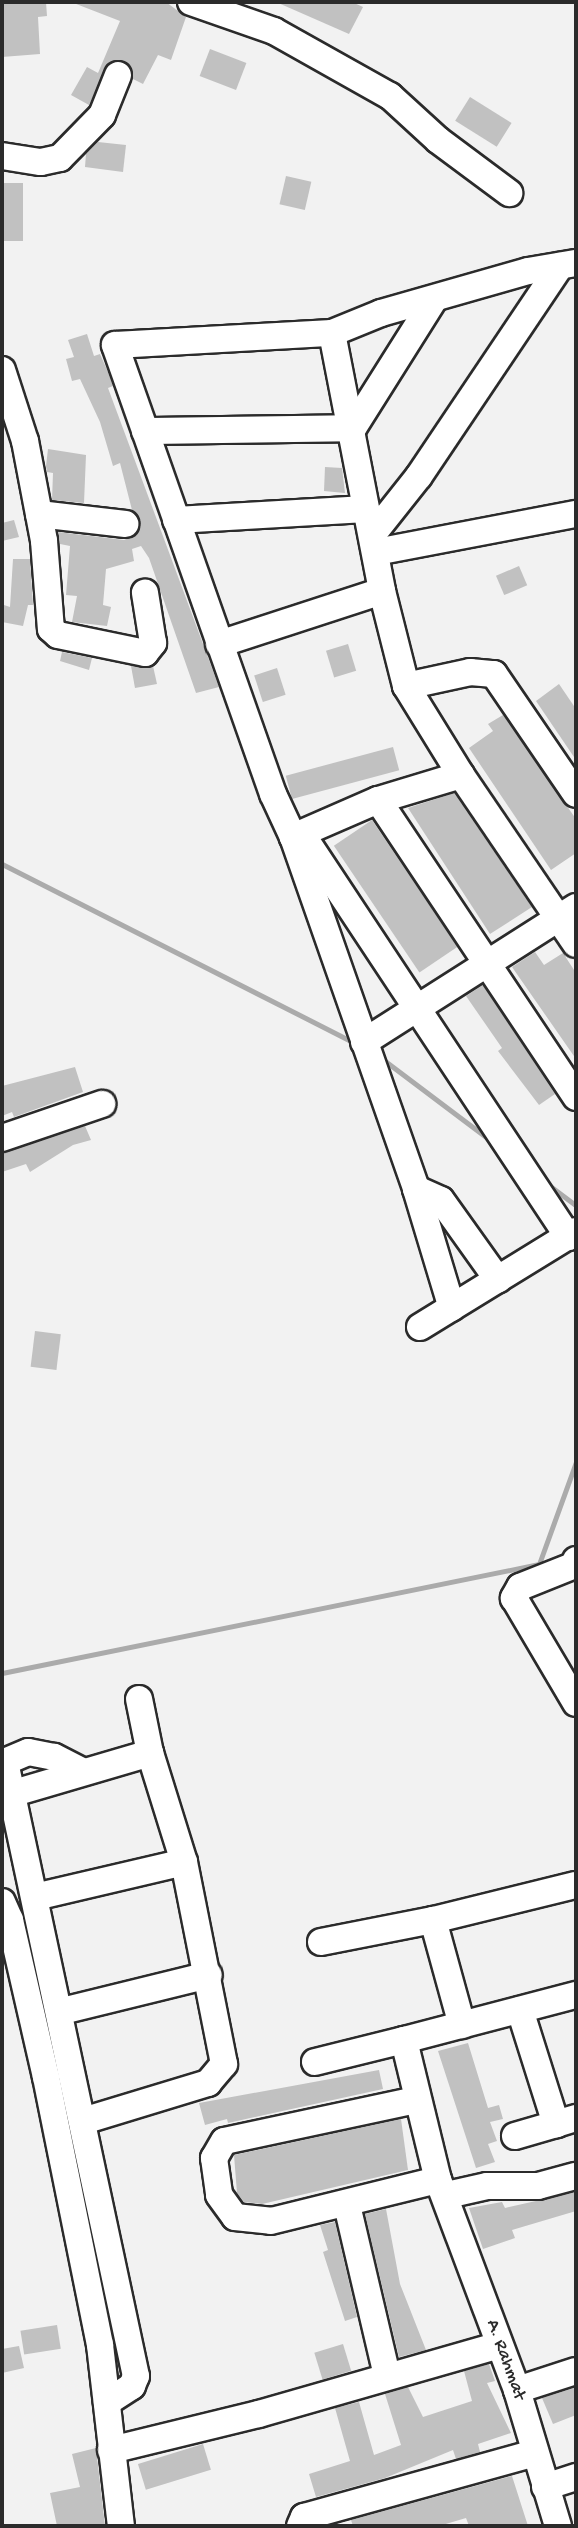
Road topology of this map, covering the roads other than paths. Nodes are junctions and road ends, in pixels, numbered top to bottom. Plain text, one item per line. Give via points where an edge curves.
1 (191, 2) edge
2 (118, 75) dead end
3 (2, 156) edge
4 (509, 193) dead end
5 (568, 264) edge
6 (433, 301) junction
7 (332, 334) junction
8 (2, 370) edge
9 (353, 428) junction
10 (145, 431) junction
11 (366, 509) junction
12 (39, 514) junction
13 (576, 514) edge
14 (176, 520) junction
15 (125, 524) dead end
16 (374, 543) junction
17 (382, 591) junction
18 (145, 593) dead end
19 (219, 644) junction
20 (407, 686) junction
21 (461, 775) junction
22 (576, 794) edge
23 (378, 800) junction
24 (297, 836) junction
25 (568, 912) edge
26 (576, 944) edge
27 (486, 964) junction
28 (415, 1008) junction
29 (366, 1046) junction
30 (576, 1097) edge
31 (102, 1104) dead end
32 (2, 1138) edge
33 (416, 1189) junction
34 (572, 1234) edge
35 (498, 1280) junction
36 (452, 1308) junction
37 (420, 1327) dead end
38 (576, 1563) edge
39 (139, 1699) dead end
40 (576, 1703) edge
41 (150, 1754) junction
42 (80, 1770) junction
43 (14, 1793) junction
44 (184, 1862) junction
45 (576, 1885) edge
46 (35, 1897) junction
47 (2, 1902) edge
48 (433, 1920) junction
49 (321, 1942) dead end
50 (209, 1975) junction
51 (576, 1996) edge
52 (520, 2010) junction
53 (61, 2011) junction
54 (462, 2025) junction
55 (404, 2040) junction
56 (315, 2062) dead end
57 (416, 2100) junction
58 (83, 2121) junction
59 (566, 2121) edge
60 (514, 2136) dead end
61 (576, 2176) edge
62 (442, 2187) junction
63 (347, 2205) junction
64 (499, 2345) junction
65 (576, 2371) edge
66 (387, 2376) junction
67 (517, 2390) junction
68 (107, 2402) junction
69 (111, 2450) junction
70 (535, 2453) junction
71 (576, 2477) edge
72 (545, 2487) junction
73 (121, 2526) edge
74 (300, 2526) edge
75 (558, 2526) edge

1 - 4 street via 274,31 390,96 438,140
2 - 3 street via 102,115 60,158 41,162
5 - 6 street via 528,271
5 - 16 street
6 - 7 street via 381,313
6 - 9 street
7 - 9 street
7 - 10 street via 115,345
8 - 12 street via 25,441
9 - 10 street
9 - 11 street
10 - 14 street
11 - 14 street
11 - 16 street
12 - 15 street
12 - 18 street via 54,634 140,653 150,651 153,643
13 - 16 street
14 - 19 street
16 - 17 street
17 - 19 street
17 - 20 street
19 - 24 street
20 - 21 street
20 - 22 street via 470,672 495,674
21 - 23 street
21 - 25 street
23 - 24 street
23 - 27 street
24 - 28 street
24 - 29 street
25 - 26 street
25 - 27 street
27 - 28 street
27 - 30 street
28 - 29 street
28 - 34 street via 517,1161
29 - 33 street
31 - 32 street
33 - 35 street via 441,1200
33 - 36 street
34 - 35 street
35 - 36 street
36 - 37 street
38 - 40 street via 520,1587 514,1598
39 - 41 street
41 - 42 street
41 - 44 street
42 - 43 street
42 - 43 street via 54,1757 15,1754 5,1762
43 - 46 street
44 - 46 street
44 - 50 street
45 - 48 street
46 - 53 street
47 - 68 street via 49,2090 100,2345
48 - 49 street
48 - 54 street
50 - 53 street
50 - 58 street via 225,2051 222,2071 208,2083
51 - 52 street
52 - 54 street
52 - 59 street
53 - 58 street
54 - 55 street
55 - 56 street
55 - 57 street, A. Rahmat
57 - 62 street, A. Rahmat
57 - 63 street via 239,2136 217,2148 219,2195 235,2217 271,2221
58 - 68 street via 136,2376 132,2386
59 - 60 street
61 - 62 street via 538,2186
62 - 63 street
62 - 64 street, A. Rahmat
63 - 66 street
64 - 66 street
64 - 67 street, A. Rahmat
65 - 67 street
66 - 69 street
67 - 70 street, A. Rahmat
68 - 69 street
69 - 73 street
70 - 72 street, A. Rahmat
70 - 74 street via 303,2517
71 - 72 street
72 - 75 street, A. Rahmat

